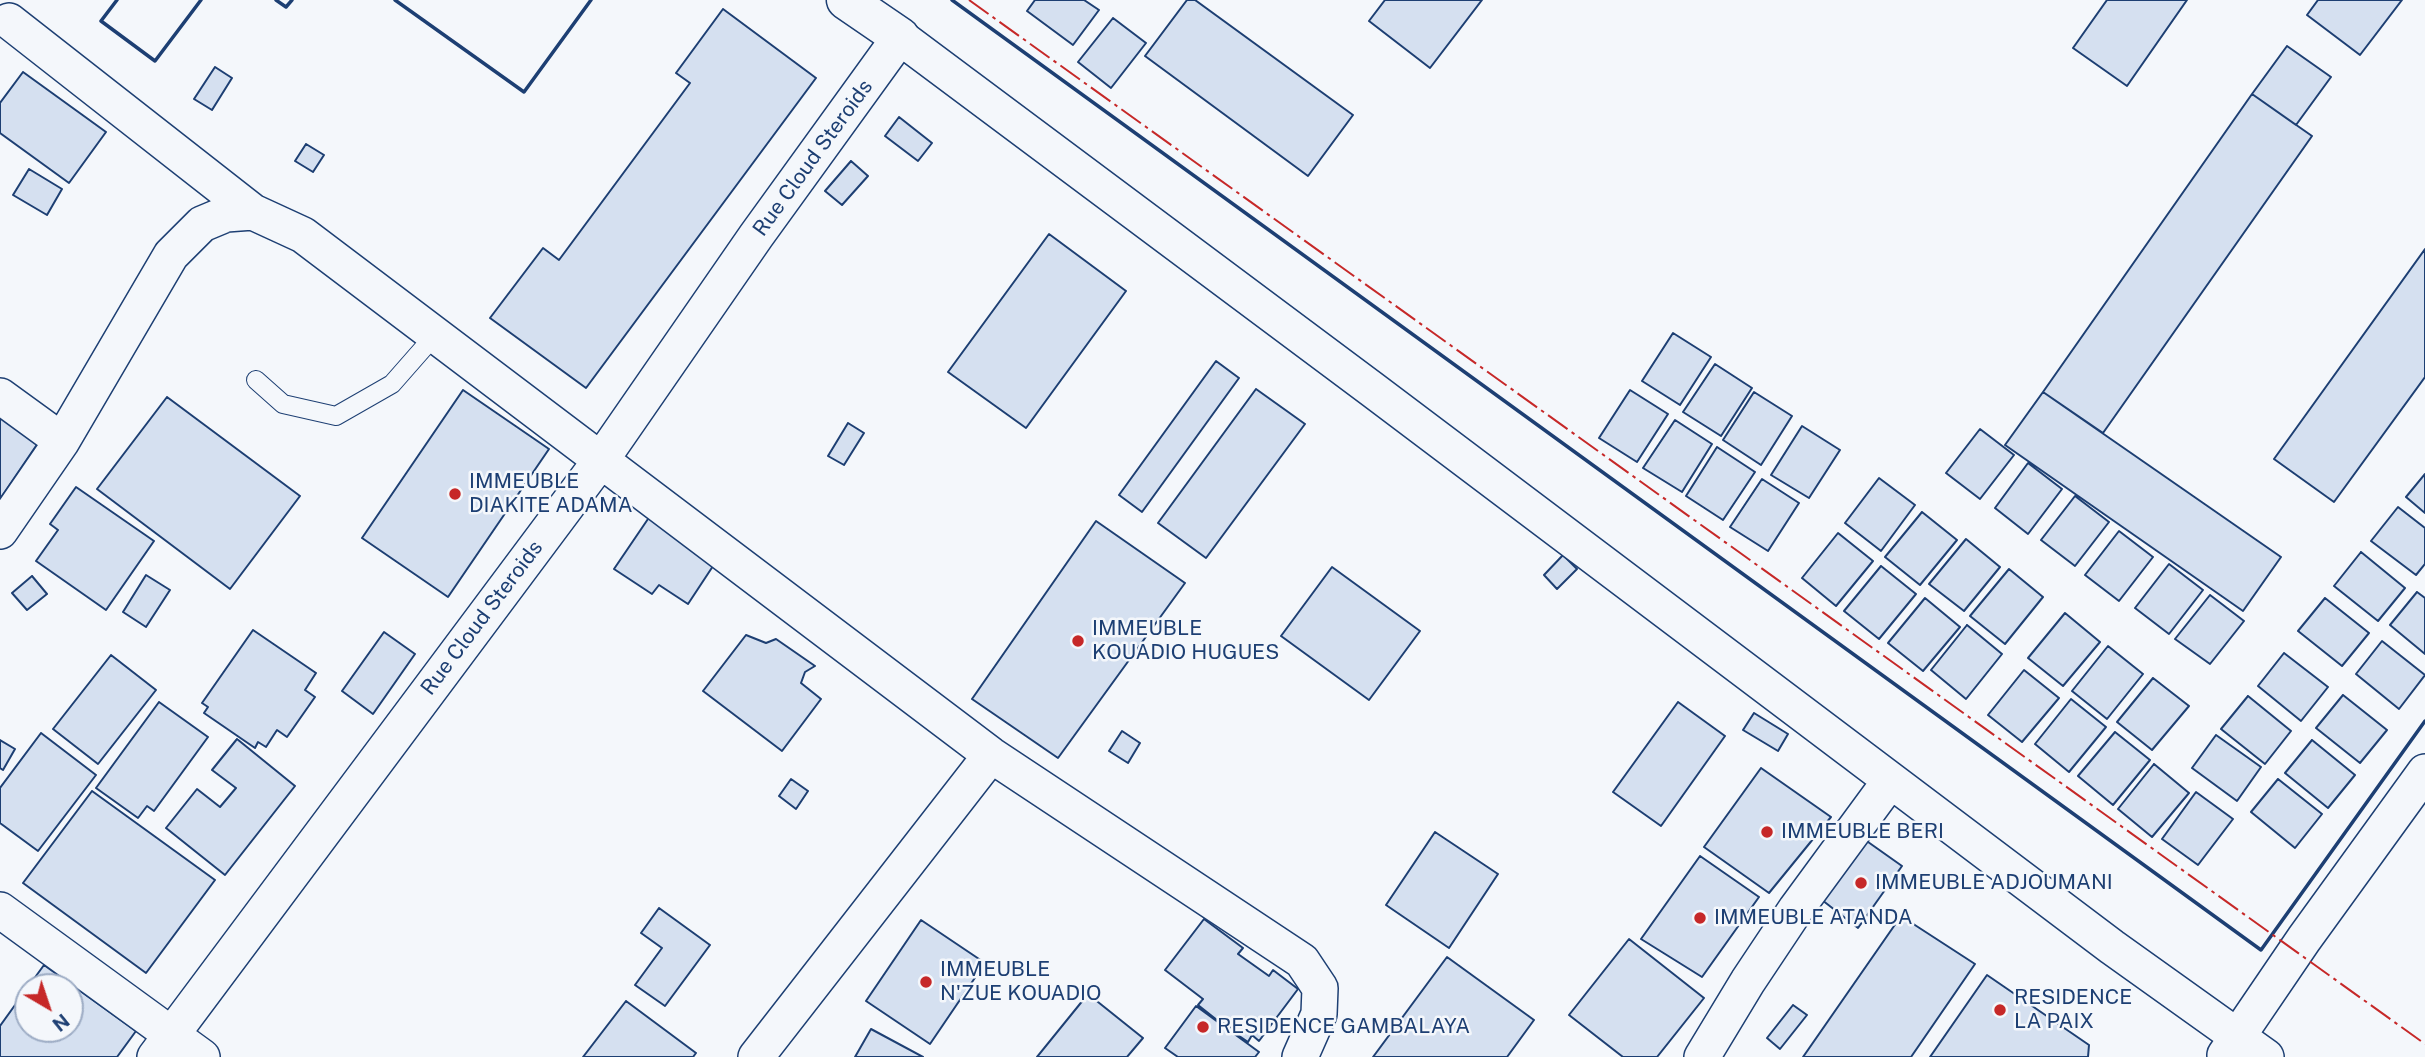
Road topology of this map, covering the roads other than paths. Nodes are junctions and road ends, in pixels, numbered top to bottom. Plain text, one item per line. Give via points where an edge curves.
1 (846, 0) edge
2 (11, 18) edge
3 (900, 37) junction
4 (253, 212) junction
5 (435, 335) junction
6 (256, 380) dead end
7 (0, 396) edge
8 (62, 441) junction
9 (601, 460) junction
10 (0, 531) edge
11 (991, 755) junction
12 (2425, 772) edge
13 (1890, 781) junction
14 (0, 909) edge
15 (163, 1046) edge
16 (2231, 1047) edge
17 (202, 1057) edge
18 (756, 1057) edge
19 (1300, 1057) edge
20 (1702, 1057) edge
21 (2266, 1057) edge

1 - 3 street
2 - 4 street
3 - 9 street, Rue Cloud Steroids
3 - 13 street
4 - 5 street via 303,235
4 - 8 street via 226,214 202,224 171,255
5 - 6 lane via 392,384 336,416 284,404
5 - 9 street
7 - 8 street
8 - 10 street
9 - 11 street
9 - 15 street, Rue Cloud Steroids
11 - 18 street
11 - 19 street via 1303,961 1320,988 1319,1014
12 - 16 street
13 - 16 street via 2112,947
13 - 20 street via 1796,909
14 - 15 street
15 - 17 street
16 - 21 street

